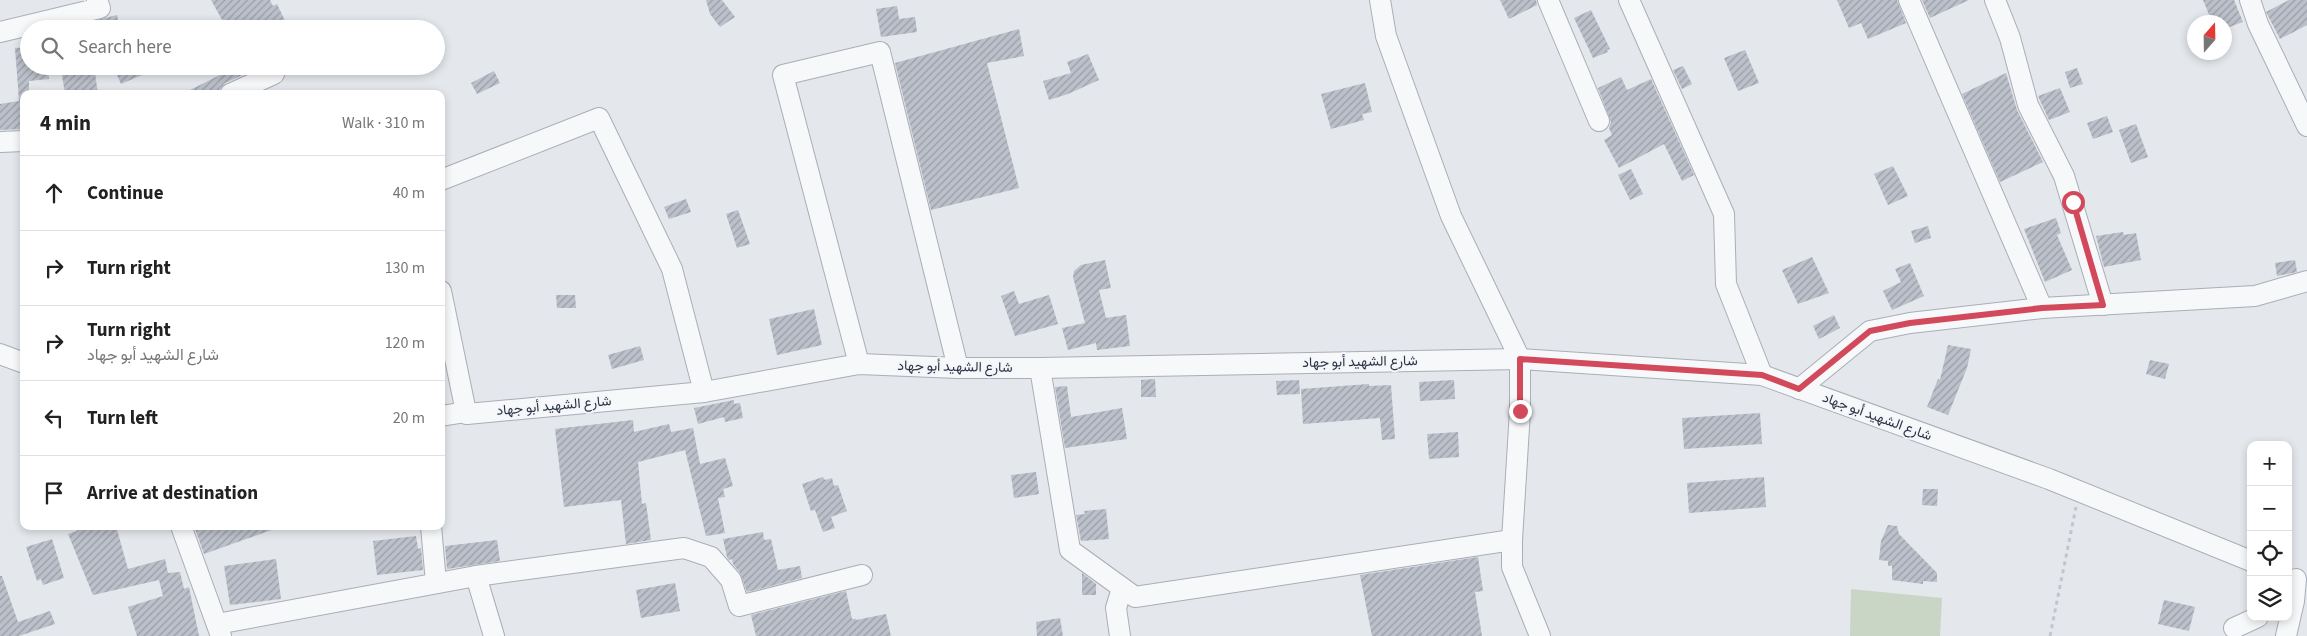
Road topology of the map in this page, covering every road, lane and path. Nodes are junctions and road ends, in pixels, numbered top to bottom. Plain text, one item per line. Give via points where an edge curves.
1 (97, 0) edge
2 (1380, 0) edge
3 (1548, 0) edge
4 (1629, 0) edge
5 (1909, 0) edge
6 (1994, 0) edge
7 (2250, 0) edge
8 (50, 20) edge
9 (20, 27) edge
10 (0, 32) edge
11 (272, 75) edge
12 (239, 90) edge
13 (1599, 121) dead end
14 (2307, 126) edge
15 (20, 141) edge
16 (0, 142) edge
17 (445, 178) edge
18 (2307, 281) edge
19 (2103, 305) junction
20 (2042, 308) junction
21 (445, 310) edge
22 (0, 354) edge
23 (1520, 359) junction
24 (20, 362) edge
25 (859, 364) junction
26 (958, 368) junction
27 (1040, 368) junction
28 (1762, 375) junction
29 (1799, 389) junction
30 (704, 392) junction
31 (466, 412) junction
32 (445, 415) edge
33 (2079, 492) junction
34 (182, 530) edge
35 (431, 530) edge
36 (1512, 540) junction
37 (2247, 559) edge
38 (476, 576) junction
39 (862, 576) dead end
40 (2297, 579) edge
41 (436, 584) junction
42 (1122, 588) junction
43 (2292, 598) edge
44 (2249, 621) edge
45 (2288, 621) edge
46 (2234, 628) dead end
47 (219, 630) edge
48 (494, 636) edge
49 (1120, 636) edge
50 (1540, 636) edge
51 (2050, 636) edge
52 (2286, 636) edge

1 - 8 street via 100,8
2 - 23 street via 1386,36 1451,216
3 - 13 street
4 - 28 street via 1724,214 1726,284
5 - 20 street
6 - 19 street via 2010,38 2028,105 2064,176
7 - 14 street via 2258,24
9 - 10 street
11 - 12 street
15 - 16 street
17 - 30 street via 600,118 672,269
18 - 19 street via 2255,296
19 - 20 street
20 - 29 street via 1910,323 1870,331
21 - 31 street
22 - 24 street
23 - 27 street, شارع الشهيد أبو جهاد
23 - 28 street, شارع الشهيد أبو جهاد
23 - 36 street
25 - 26 street, شارع الشهيد أبو جهاد
25 - 26 street via 783,75 880,52
25 - 30 street, شارع الشهيد أبو جهاد
26 - 27 street, شارع الشهيد أبو جهاد
27 - 42 street via 1070,550
28 - 29 street, شارع الشهيد أبو جهاد
29 - 33 street, شارع الشهيد أبو جهاد
30 - 31 street, شارع الشهيد أبو جهاد
31 - 32 street, شارع الشهيد أبو جهاد
33 - 37 street, شارع الشهيد أبو جهاد
33 - 51 path
34 - 47 street
35 - 41 street
36 - 42 street via 1135,597
36 - 50 street via 1512,567
38 - 39 street via 684,548 711,557 731,580 739,606
38 - 41 street
38 - 48 street
40 - 43 street
41 - 47 street
42 - 49 street via 1116,608
44 - 46 street
45 - 52 street

